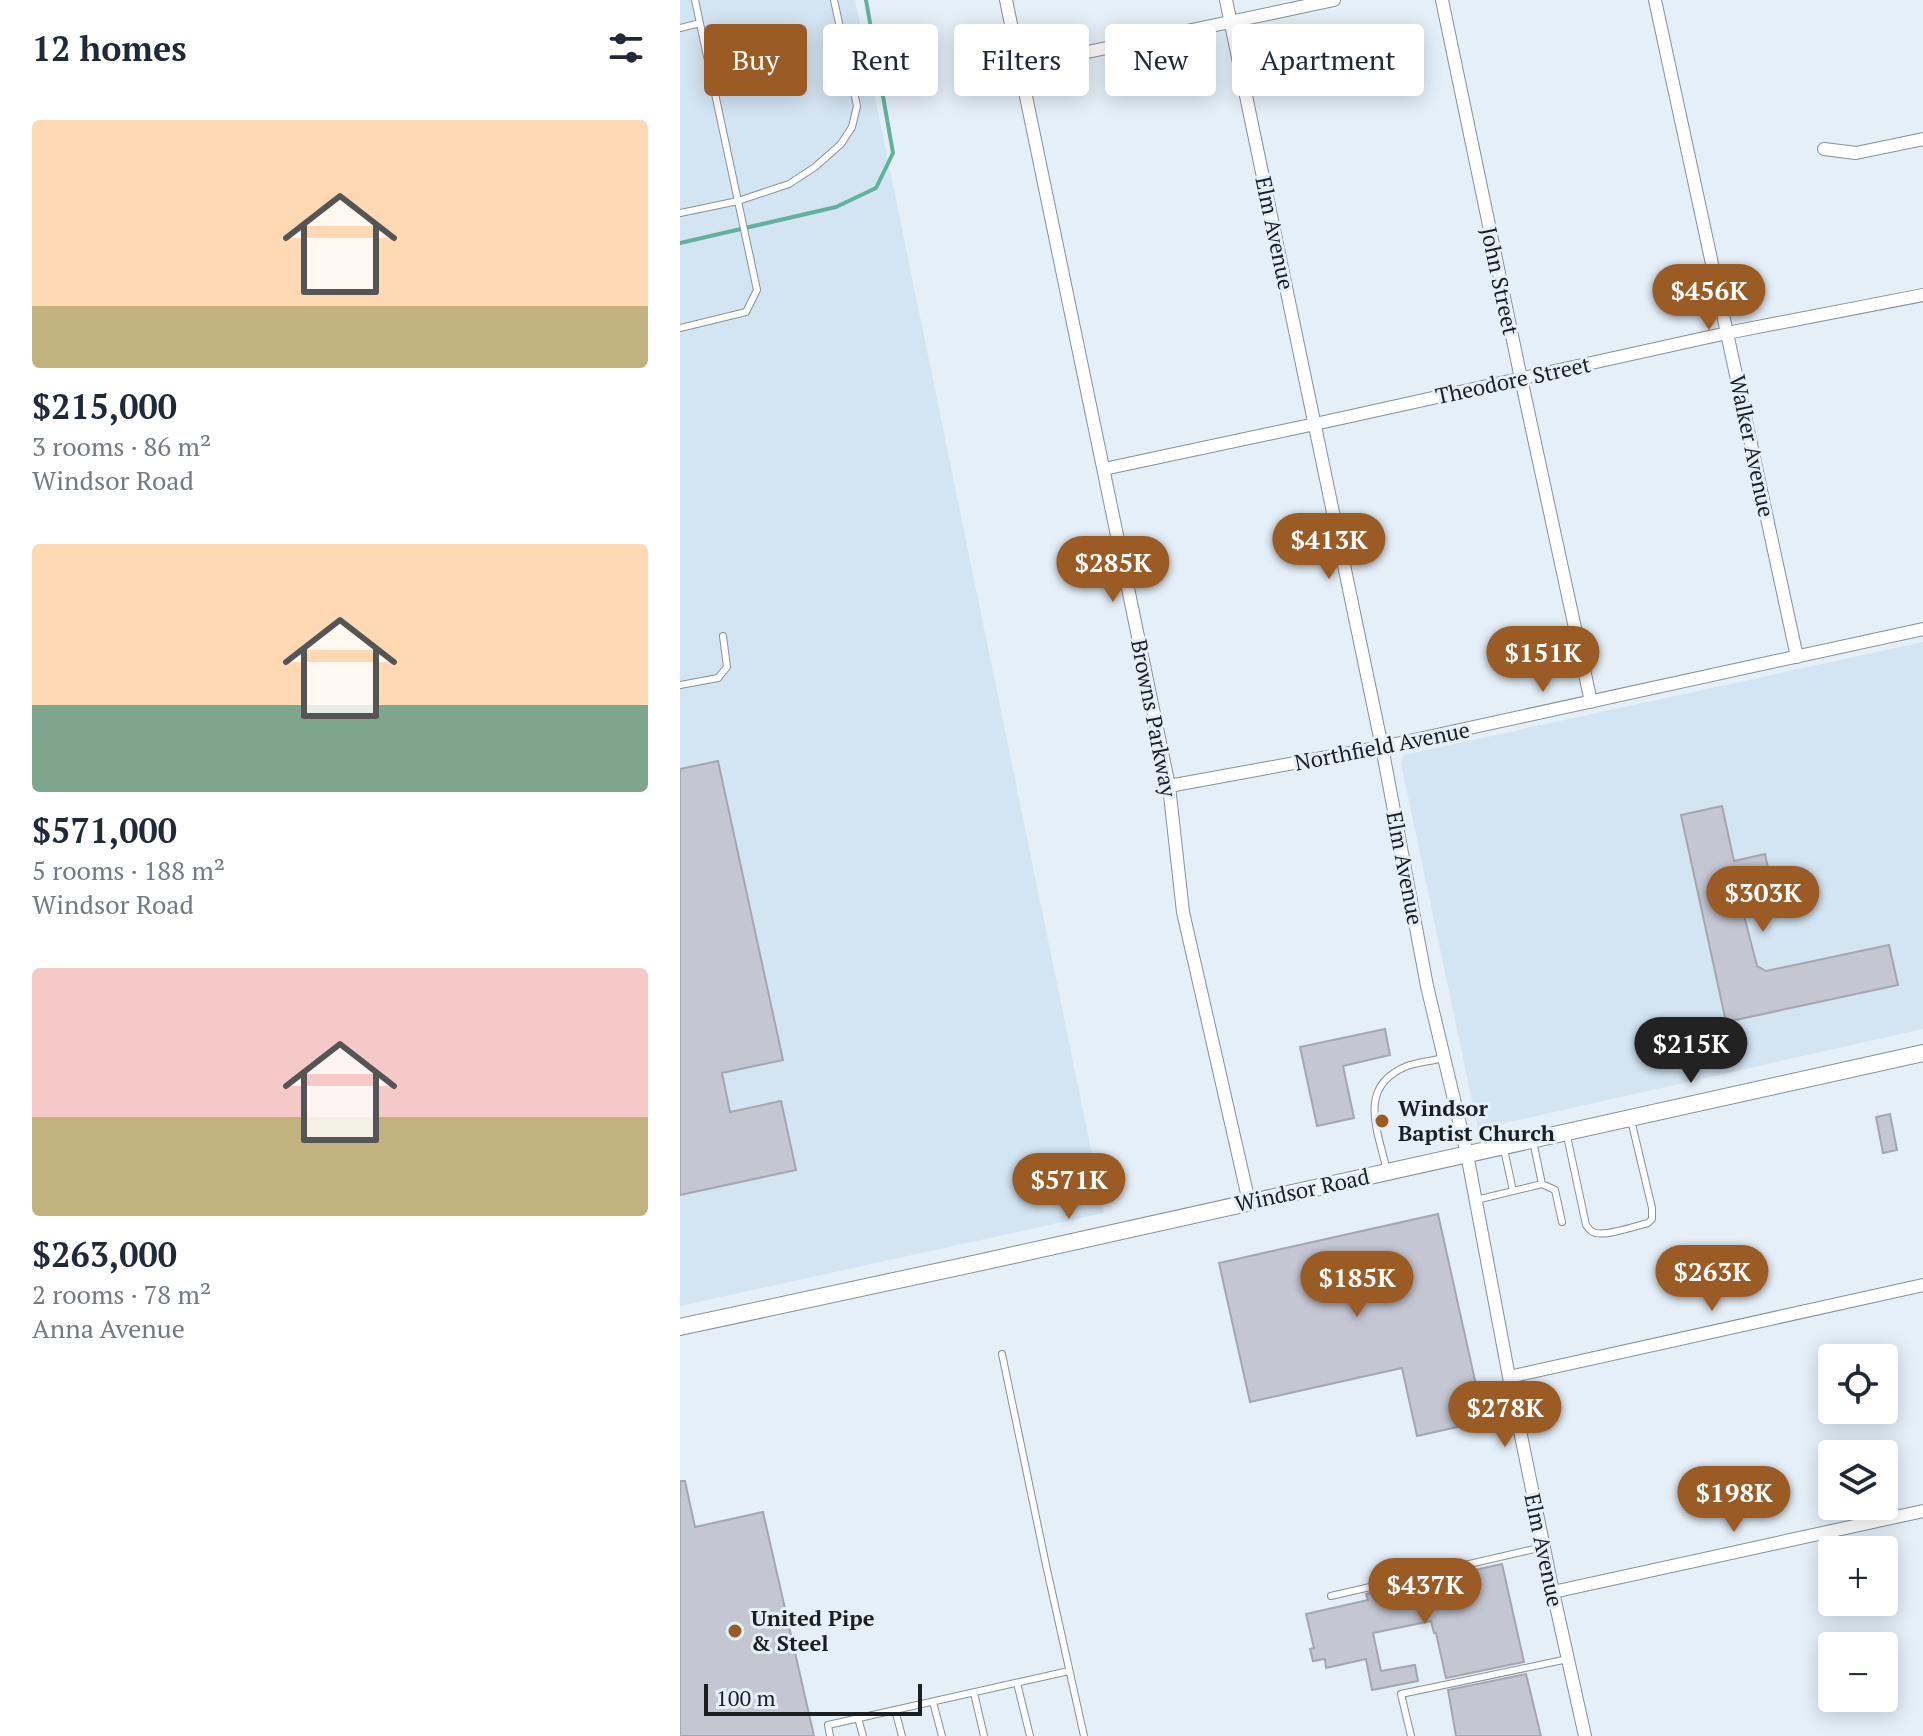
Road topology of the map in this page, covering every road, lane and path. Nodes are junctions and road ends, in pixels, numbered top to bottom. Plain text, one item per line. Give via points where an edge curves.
1 (695, 0) edge
2 (834, 0) edge
3 (1006, 0) edge
4 (1226, 0) edge
5 (1334, 0) edge
6 (1442, 0) edge
7 (1655, 0) edge
8 (1231, 22) junction
9 (700, 23) junction
10 (1011, 24) edge
11 (680, 28) edge
12 (1089, 52) edge
13 (1027, 96) edge
14 (1923, 139) edge
15 (1824, 149) dead end
16 (738, 201) junction
17 (680, 213) edge
18 (1923, 295) edge
19 (680, 328) edge
20 (1727, 333) junction
21 (1521, 378) junction
22 (1315, 424) junction
23 (1104, 469) junction
24 (1923, 629) edge
25 (723, 636) dead end
26 (1797, 657) junction
27 (680, 685) edge
28 (1591, 702) junction
29 (1382, 747) junction
30 (1169, 786) junction
31 (1923, 1053) edge
32 (1444, 1058) junction
33 (1631, 1118) junction
34 (1567, 1132) junction
35 (1533, 1139) junction
36 (1503, 1146) junction
37 (1467, 1154) junction
38 (1387, 1171) junction
39 (1542, 1184) junction
40 (1513, 1191) junction
41 (1476, 1200) junction
42 (1249, 1202) junction
43 (1562, 1222) dead end
44 (1923, 1285) edge
45 (680, 1327) edge
46 (1002, 1354) dead end
47 (1509, 1377) junction
48 (1923, 1511) edge
49 (1543, 1547) junction
50 (1553, 1592) junction
51 (1331, 1596) dead end
52 (1568, 1659) junction
53 (1069, 1671) junction
54 (1017, 1683) junction
55 (974, 1693) junction
56 (933, 1702) junction
57 (895, 1710) junction
58 (858, 1718) junction
59 (830, 1736) edge
60 (863, 1736) edge
61 (902, 1736) edge
62 (942, 1736) edge
63 (984, 1736) edge
64 (1030, 1736) edge
65 (1084, 1736) edge
66 (1411, 1736) edge
67 (1585, 1736) edge

1 - 9 lane
2 - 16 lane via 857,106 852,127 841,144 789,184
3 - 10 street, Browns Parkway
4 - 8 street, Elm Avenue
5 - 8 street
6 - 21 street, John Street
7 - 20 street, Walker Avenue
8 - 12 street
8 - 22 street, Elm Avenue
9 - 11 lane
9 - 16 lane
13 - 23 street, Browns Parkway
14 - 15 street via 1856,153
16 - 17 lane
16 - 19 lane via 757,290 746,312
18 - 20 street, Theodore Street
20 - 21 street, Theodore Street
20 - 26 street, Walker Avenue
21 - 22 street, Theodore Street
21 - 28 street, John Street
22 - 23 street, Theodore Street
22 - 29 street, Elm Avenue
23 - 30 street, Browns Parkway
24 - 26 street, Northfield Avenue
25 - 27 lane via 727,667 718,678
26 - 28 street, Northfield Avenue
28 - 29 street, Northfield Avenue
29 - 30 street, Northfield Avenue
29 - 32 street, Elm Avenue
30 - 42 street, Browns Parkway via 1183,912
31 - 33 street, Windsor Road
32 - 37 street, Elm Avenue
32 - 38 lane via 1408,1066 1377,1089 1373,1105
33 - 34 street, Windsor Road
33 - 34 lane via 1653,1214 1648,1223 1603,1234 1586,1225
34 - 35 street, Windsor Road
35 - 36 street, Windsor Road
35 - 39 lane
36 - 37 street, Windsor Road
36 - 40 lane
37 - 38 street, Windsor Road
37 - 41 street, Elm Avenue
38 - 42 street, Windsor Road
39 - 40 lane
39 - 43 lane via 1555,1190
40 - 41 lane
41 - 47 street, Elm Avenue
42 - 45 street, Windsor Road
44 - 47 street
46 - 53 lane
47 - 49 street, Elm Avenue
48 - 50 street
49 - 50 street, Elm Avenue
49 - 51 lane
50 - 52 street, Elm Avenue
52 - 66 lane via 1401,1694
52 - 67 street, Elm Avenue
53 - 54 lane
53 - 65 lane
54 - 55 lane
54 - 64 lane
55 - 56 lane
55 - 63 lane
56 - 57 lane
56 - 62 lane
57 - 58 lane
57 - 61 lane
58 - 59 lane via 828,1725
58 - 60 lane

